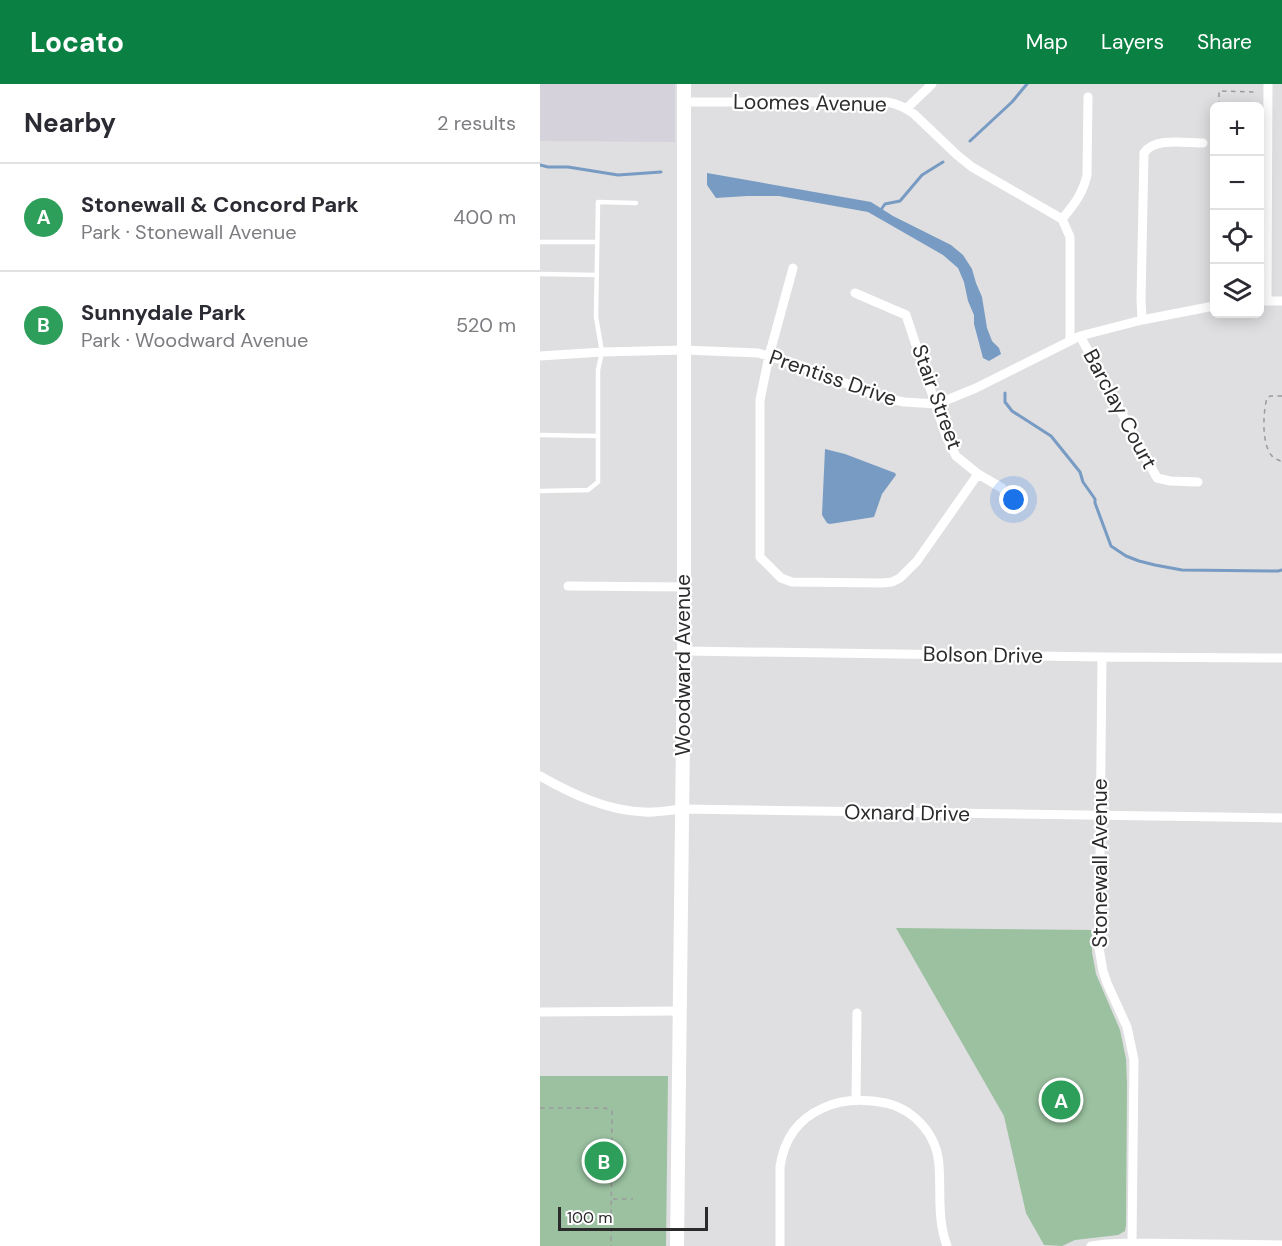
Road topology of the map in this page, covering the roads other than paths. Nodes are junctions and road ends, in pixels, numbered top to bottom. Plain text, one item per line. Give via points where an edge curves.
1 (684, 84) edge
2 (932, 84) edge
3 (1268, 88) edge
4 (1088, 97) dead end
5 (684, 102) junction
6 (906, 109) junction
7 (1203, 143) dead end
8 (636, 203) dead end
9 (1062, 219) junction
10 (540, 242) edge
11 (597, 242) junction
12 (1264, 264) edge
13 (793, 268) dead end
14 (540, 274) edge
15 (597, 275) junction
16 (855, 293) dead end
17 (1264, 301) edge
18 (1282, 301) edge
19 (1210, 307) edge
20 (1142, 320) junction
21 (1080, 336) junction
22 (1070, 341) junction
23 (684, 350) junction
24 (602, 352) junction
25 (540, 356) edge
26 (769, 356) junction
27 (937, 404) junction
28 (540, 435) edge
29 (598, 435) junction
30 (978, 474) junction
31 (1198, 482) dead end
32 (540, 491) edge
33 (1015, 510) dead end
34 (568, 586) dead end
35 (683, 586) junction
36 (684, 651) junction
37 (1102, 657) junction
38 (1282, 658) edge
39 (540, 776) edge
40 (682, 808) junction
41 (1100, 816) junction
42 (1282, 818) edge
43 (680, 1011) junction
44 (540, 1012) edge
45 (857, 1013) dead end
46 (856, 1100) junction
47 (1132, 1243) junction
48 (1282, 1245) edge
49 (677, 1246) edge
50 (780, 1246) edge
51 (947, 1246) edge
52 (1090, 1246) edge

1 - 5 main road, Woodward Avenue
2 - 6 street
3 - 12 street
4 - 9 street via 1085,185
5 - 6 street, Loomes Avenue via 887,102
5 - 23 main road, Woodward Avenue
6 - 9 street, Loomes Avenue via 972,166
7 - 20 street via 1164,142 1153,144 1144,153
8 - 11 lane via 598,202
9 - 22 street via 1070,237
10 - 11 lane
11 - 15 lane
13 - 26 street
14 - 15 lane
15 - 24 lane via 596,317
16 - 27 street, Stair Street via 906,315
17 - 18 street
19 - 20 street, Prentiss Drive
20 - 21 street, Prentiss Drive
21 - 22 street, Prentiss Drive
21 - 31 street, Barclay Court via 1157,478
22 - 27 street, Prentiss Drive
23 - 24 street, Prentiss Drive
23 - 26 street, Prentiss Drive via 746,351
23 - 35 main road, Woodward Avenue
24 - 25 street, Prentiss Drive
24 - 29 lane via 598,370
26 - 27 street, Prentiss Drive via 884,398
26 - 30 street via 760,400 760,557 781,578 792,582 882,583 900,578 917,561
27 - 30 street, Stair Street via 956,456
28 - 29 lane
29 - 32 lane via 598,482 588,490
30 - 33 street, Stair Street via 1002,488
34 - 35 street
35 - 36 main road, Woodward Avenue
36 - 37 street, Bolson Drive
36 - 40 main road, Woodward Avenue
37 - 38 street, Bolson Drive
37 - 41 street, Stonewall Avenue
39 - 40 street, Oxnard Drive via 576,795 615,808 646,813
40 - 41 street, Oxnard Drive
40 - 43 main road, Woodward Avenue
41 - 42 street, Oxnard Drive
41 - 47 street, Stonewall Avenue via 1099,948 1103,971 1127,1027 1134,1059
43 - 44 street
43 - 49 main road, Woodward Avenue
45 - 46 street
46 - 50 street via 819,1109 802,1120 789,1139 780,1167
46 - 51 street via 896,1106 913,1115 931,1136 939,1163 940,1218
47 - 48 street
47 - 52 street

